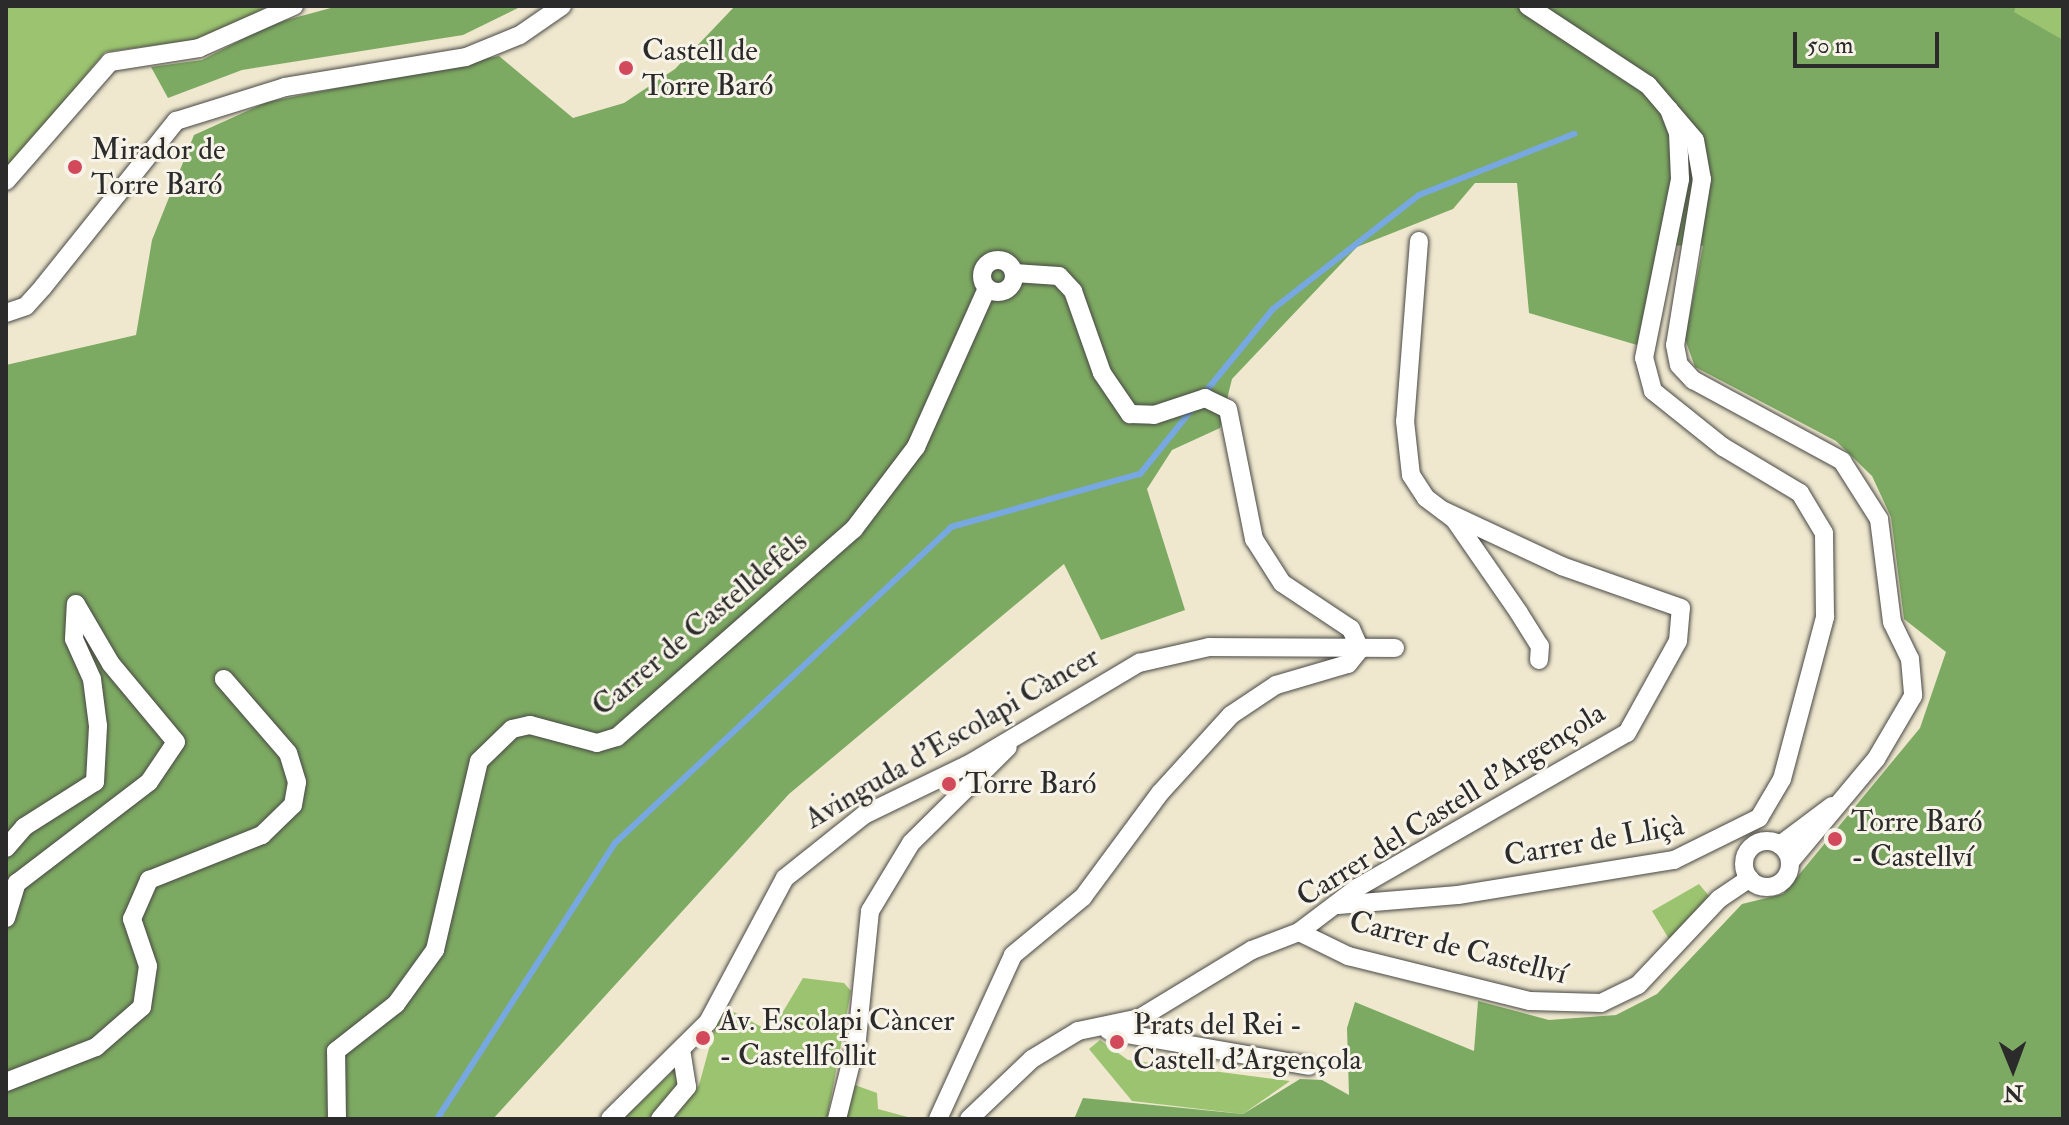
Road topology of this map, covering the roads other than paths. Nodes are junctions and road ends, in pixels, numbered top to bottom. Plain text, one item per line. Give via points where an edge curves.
1 (294, 6) edge
2 (562, 6) edge
3 (1528, 6) edge
4 (1669, 110) junction
5 (6, 181) edge
6 (1419, 241) dead end
7 (1014, 273) junction
8 (987, 288) junction
9 (6, 313) edge
10 (1444, 511) junction
11 (1395, 648) dead end
12 (1360, 649) junction
13 (1539, 660) dead end
14 (224, 679) dead end
15 (1017, 735) junction
16 (1838, 803) junction
17 (1759, 818) junction
18 (1773, 843) junction
19 (6, 848) edge
20 (1790, 862) junction
21 (1750, 878) junction
22 (1338, 905) junction
23 (6, 918) edge
24 (1299, 932) junction
25 (1078, 1031) junction
26 (681, 1049) junction
27 (1309, 1066) dead end
28 (6, 1082) edge
29 (337, 1119) edge
30 (610, 1119) edge
31 (660, 1119) edge
32 (837, 1119) edge
33 (938, 1119) edge
34 (969, 1119) edge

1 - 5 street via 199,48 110,62
2 - 9 street via 520,35 466,57 285,87 176,121 43,287 26,306
3 - 4 street via 1637,76
4 - 16 street via 1695,140 1702,179 1675,345 1679,365 1693,380 1827,451 1855,474 1879,519 1892,622 1914,675 1906,716
4 - 17 street via 1678,133 1680,179 1644,358 1653,391 1723,447 1800,493 1816,511 1827,557 1825,617 1806,704 1782,779
6 - 10 street via 1406,449 1420,491
7 - 8 street via 1006,290
7 - 8 street via 1006,261 992,260 981,273
7 - 12 street via 1059,276 1073,291 1102,373 1130,414 1154,415 1205,398 1228,409 1254,539 1282,583 1351,629
8 - 29 street, Carrer de Castelldefels via 916,447 854,529 617,737 577,740 530,725 512,729 475,767 457,876 435,950 396,1004 336,1051
10 - 13 street via 1519,613 1540,646
10 - 22 street, Carrer del Castell d'Argençola via 1562,566 1663,597 1681,608 1685,624 1627,733
11 - 12 street, Avinguda d'Escolapi Càncer
12 - 15 street, Avinguda d'Escolapi Càncer via 1176,651 1106,677
12 - 33 street via 1348,664 1276,685 1231,715 1160,793 1083,897 1013,955
14 - 28 street via 288,753 297,782 293,805 262,835 149,880 132,919 148,966 142,1007 96,1047
15 - 26 street, Avinguda d'Escolapi Càncer via 864,815 811,853 760,915 708,1022
15 - 32 street via 911,843 870,911 860,1025
16 - 18 street
16 - 20 street
17 - 18 street
17 - 22 street, Carrer de Lliçà via 1674,860 1443,897
18 - 20 street
18 - 21 street via 1745,858
19 - 23 street via 24,827 95,782 98,726 92,679 74,639 76,604 111,664 176,742 149,782 17,883
20 - 21 street via 1775,885
21 - 24 street, Carrer de Castellví via 1719,899 1638,985 1601,1003 1530,1001 1348,956
22 - 24 street, Carrer del Castell d'Argençola
24 - 25 street, Carrer del Castell d'Argençola via 1252,950 1140,1018
25 - 27 street via 1138,1034
25 - 34 street, Carrer del Castell d'Argençola via 1032,1059
26 - 30 street, Avinguda d'Escolapi Càncer
26 - 31 street via 687,1087

